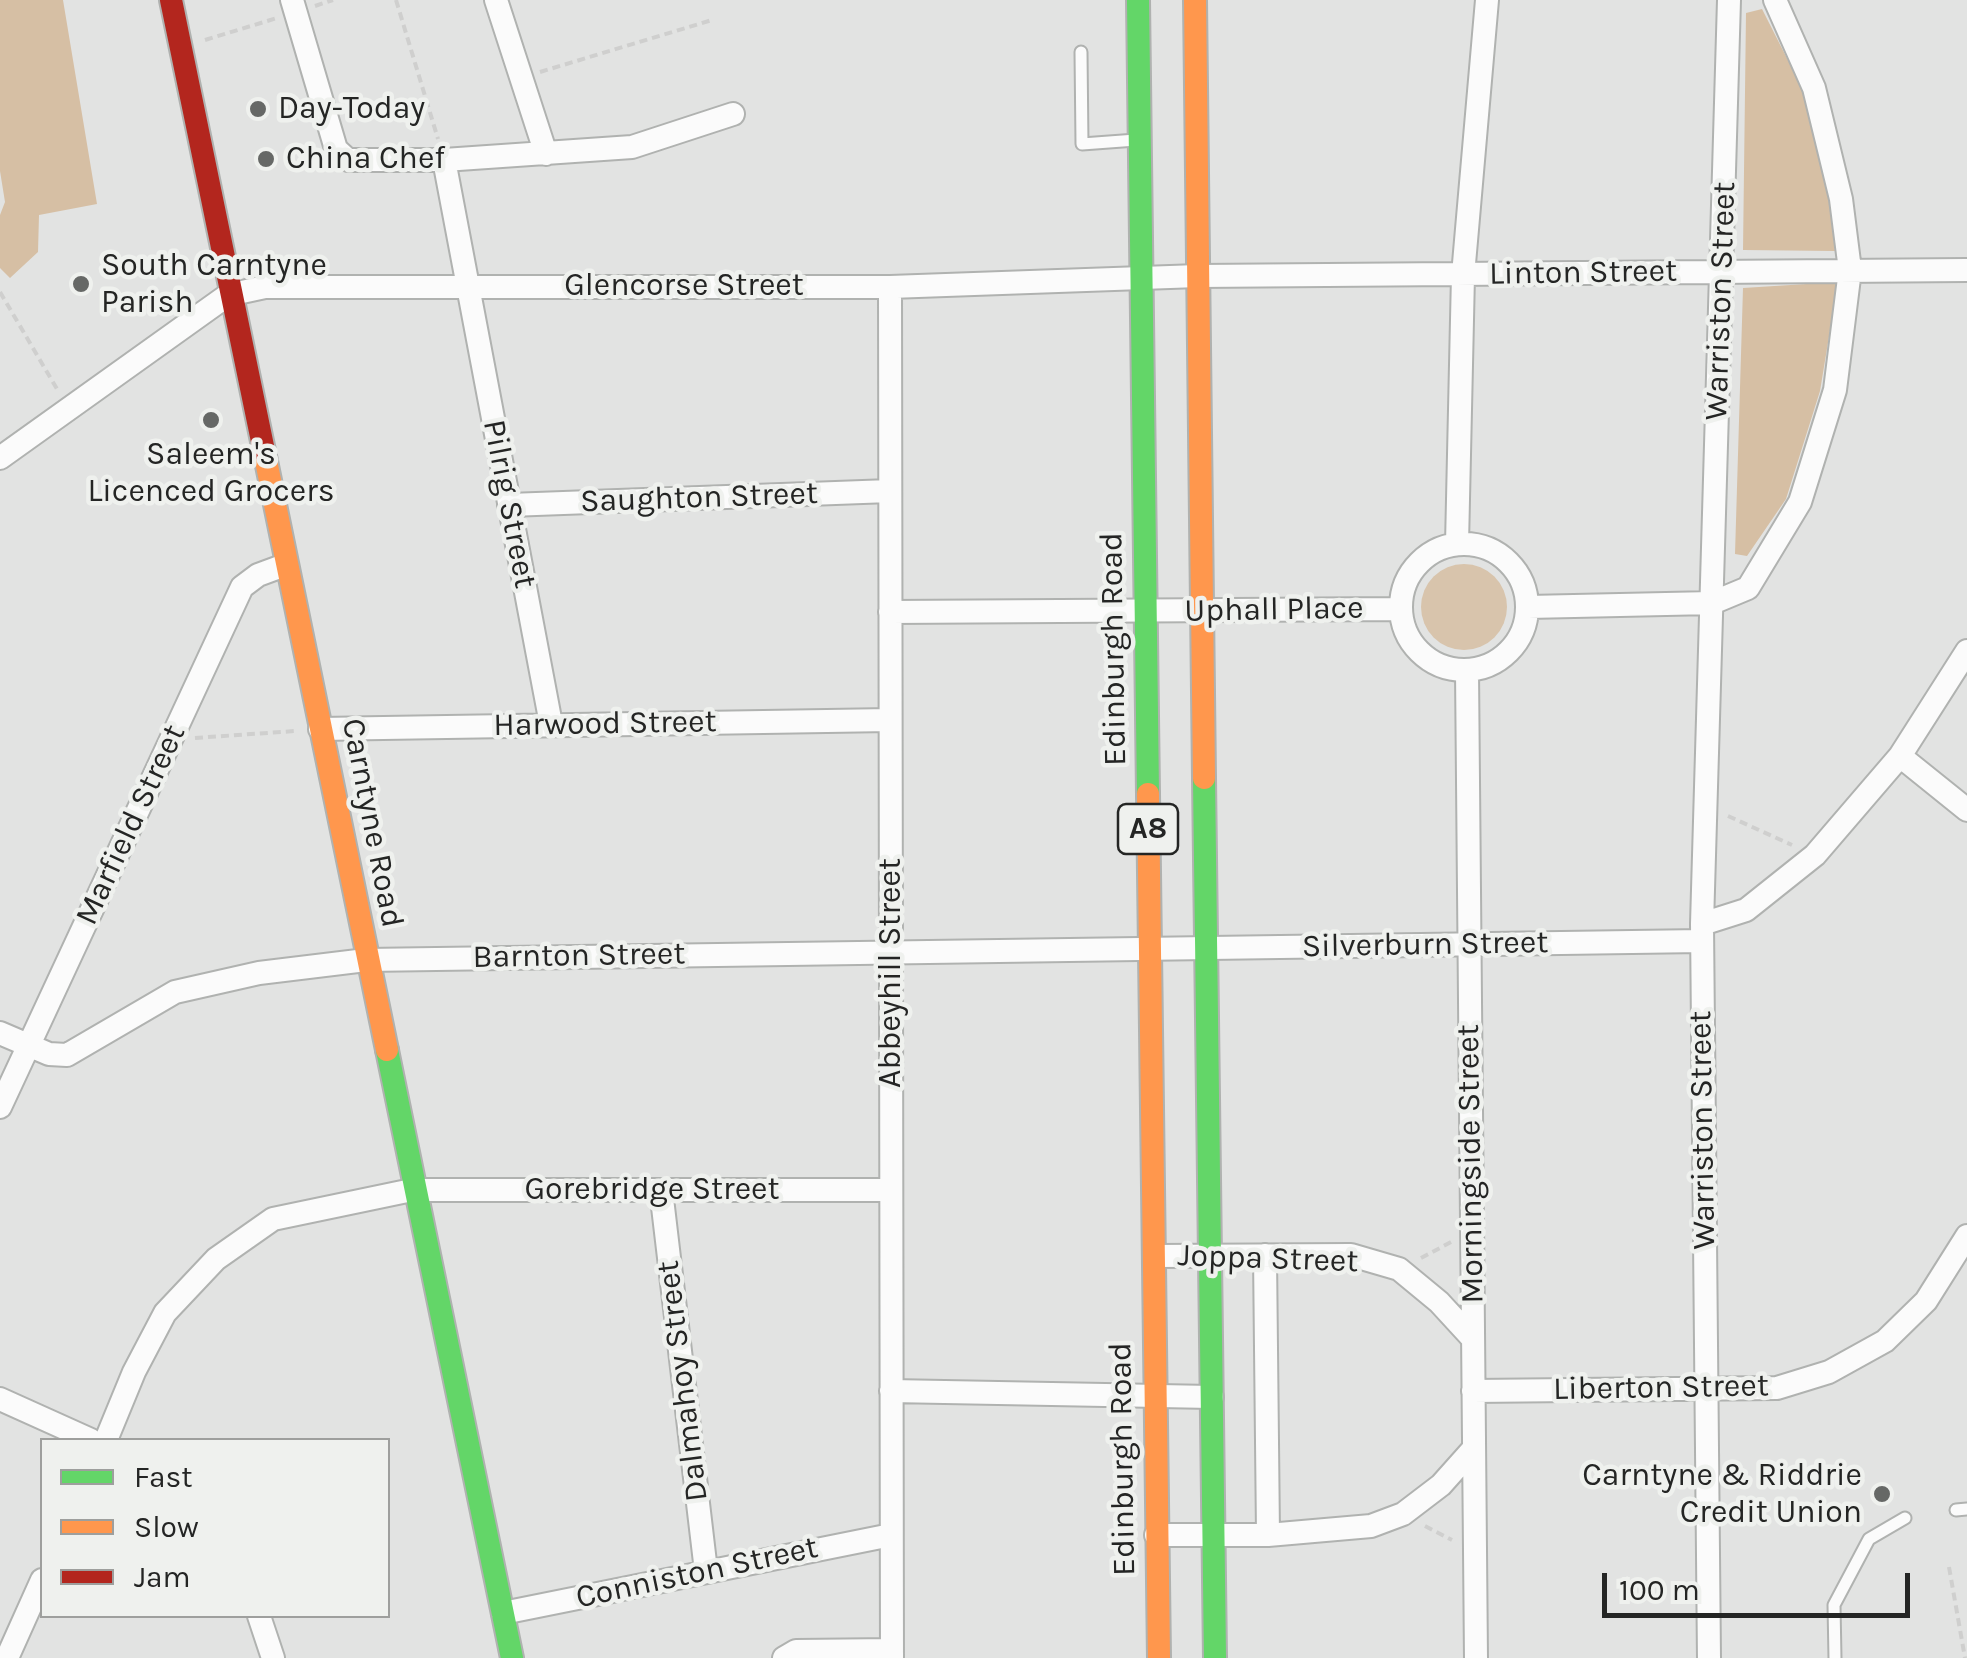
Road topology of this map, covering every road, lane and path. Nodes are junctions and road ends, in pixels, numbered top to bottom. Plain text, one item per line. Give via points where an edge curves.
1 (171, 0) edge
2 (333, 0) edge
3 (396, 0) edge
4 (496, 0) edge
5 (1138, 0) edge
6 (1196, 0) edge
7 (1487, 0) edge
8 (1730, 0) edge
9 (1774, 0) edge
10 (293, 6) edge
11 (712, 20) dead end
12 (181, 47) junction
13 (1081, 52) dead end
14 (521, 78) junction
15 (734, 114) dead end
16 (1140, 140) junction
17 (546, 154) junction
18 (444, 160) junction
19 (1722, 270) junction
20 (1850, 270) junction
21 (1967, 270) edge
22 (1463, 275) junction
23 (1198, 276) junction
24 (1141, 278) junction
25 (467, 285) junction
26 (890, 287) junction
27 (0, 292) edge
28 (228, 295) junction
29 (69, 411) junction
30 (0, 458) edge
31 (890, 491) junction
32 (509, 505) junction
33 (1457, 544) junction
34 (286, 565) junction
35 (1712, 603) junction
36 (1528, 607) junction
37 (1401, 609) junction
38 (1146, 611) junction
39 (890, 612) junction
40 (1203, 612) junction
41 (1967, 652) edge
42 (1467, 671) junction
43 (890, 720) junction
44 (551, 724) junction
45 (320, 730) junction
46 (169, 740) junction
47 (1900, 756) junction
48 (1706, 806) junction
49 (1967, 810) edge
50 (1815, 855) junction
51 (1702, 932) junction
52 (1469, 944) junction
53 (890, 950) junction
54 (1206, 950) junction
55 (1149, 952) junction
56 (366, 960) junction
57 (0, 1033) edge
58 (30, 1047) junction
59 (0, 1107) edge
60 (412, 1190) junction
61 (660, 1190) junction
62 (892, 1190) junction
63 (1472, 1232) junction
64 (1967, 1236) edge
65 (1210, 1255) junction
66 (1265, 1255) junction
67 (1154, 1256) junction
68 (1399, 1269) junction
69 (1473, 1340) junction
70 (1473, 1391) junction
71 (1706, 1391) junction
72 (891, 1392) junction
73 (1155, 1397) junction
74 (1212, 1397) junction
75 (0, 1399) edge
76 (87, 1438) edge
77 (107, 1438) edge
78 (1474, 1448) junction
79 (1403, 1514) junction
80 (1905, 1518) dead end
81 (1212, 1535) junction
82 (891, 1536) junction
83 (1156, 1536) junction
84 (1268, 1536) junction
85 (1475, 1553) junction
86 (1949, 1567) dead end
87 (706, 1571) junction
88 (40, 1584) edge
89 (503, 1613) junction
90 (260, 1618) edge
91 (892, 1654) edge
92 (7, 1658) edge
93 (273, 1658) edge
94 (512, 1658) edge
95 (784, 1658) edge
96 (1158, 1658) edge
97 (1214, 1658) edge
98 (1476, 1658) edge
99 (1709, 1658) edge
100 (1835, 1658) edge
101 (1965, 1658) edge

1 - 12 main road, Carntyne Road
2 - 10 path
3 - 18 path
4 - 14 street
5 - 16 main road, Edinburgh Road / A8
6 - 23 main road, A8
7 - 22 street
8 - 19 street, Warriston Street
9 - 20 street via 1814,88
10 - 12 path
10 - 18 street via 336,150 348,160
11 - 14 path
12 - 28 main road, Carntyne Road
13 - 16 lane via 1082,144
14 - 17 street
15 - 17 street via 632,146
16 - 24 main road, Edinburgh Road / A8
17 - 18 street
18 - 25 street, Pilrig Street
19 - 20 street, Linton Street
19 - 22 street, Linton Street
19 - 35 street, Warriston Street
20 - 21 street, Linton Street
20 - 35 street via 1834,390 1800,502 1748,588
22 - 23 street, Linton Street
22 - 33 street
23 - 24 street, Linton Street
23 - 40 main road, A8
24 - 26 street, Glencorse Street
24 - 38 main road, Edinburgh Road / A8
25 - 26 street, Glencorse Street
25 - 28 street, Glencorse Street via 265,287
25 - 32 street, Pilrig Street
26 - 31 street, Abbeyhill Street
27 - 29 path
28 - 29 street
28 - 34 main road, Carntyne Road
29 - 30 street
31 - 32 street, Saughton Street
31 - 39 street, Abbeyhill Street
32 - 44 street, Pilrig Street
33 - 36 street via 1498,553 1524,586
33 - 37 street via 1423,559 1411,573
34 - 45 main road, Carntyne Road
34 - 46 street, Marfield Street via 242,587
35 - 36 street
35 - 48 street, Warriston Street
36 - 42 street via 1525,626 1503,658
37 - 40 street, Uphall Place
37 - 42 street via 1404,628 1429,660
38 - 39 street, Uphall Place
38 - 40 street, Uphall Place
38 - 55 main road, Edinburgh Road / A8
39 - 43 street, Abbeyhill Street
40 - 54 main road, A8
41 - 47 street, Silverburn Street
42 - 52 street, Morningside Street
43 - 44 street, Harwood Street
43 - 53 street, Abbeyhill Street
44 - 45 street, Harwood Street
45 - 46 path
45 - 56 main road, Carntyne Road
46 - 58 street, Marfield Street
47 - 49 street
47 - 50 street, Silverburn Street
48 - 50 path
48 - 51 street, Warriston Street
50 - 51 street, Silverburn Street via 1746,910
51 - 52 street, Silverburn Street
51 - 71 street, Warriston Street
52 - 54 street, Silverburn Street
52 - 63 street, Morningside Street
53 - 55 street, Barnton Street
53 - 56 street, Barnton Street
53 - 62 street, Abbeyhill Street
54 - 55 street, Silverburn Street
54 - 65 main road, A8
55 - 67 main road, Edinburgh Road / A8
56 - 58 street, Barnton Street via 259,972 175,992 67,1055
56 - 60 main road, Carntyne Road
57 - 58 street
58 - 59 street, Marfield Street
60 - 61 street, Gorebridge Street
60 - 77 street, Gorebridge Street via 273,1219 216,1259 165,1312
60 - 89 main road, Carntyne Road
61 - 62 street, Gorebridge Street
61 - 87 street, Dalmahoy Street
62 - 72 street, Abbeyhill Street
63 - 68 path
63 - 69 street, Morningside Street
64 - 71 street, Liberton Street via 1926,1301 1884,1341 1828,1372 1777,1388
65 - 66 street, Joppa Street
65 - 67 street, Joppa Street
65 - 74 main road, A8
66 - 68 street, Joppa Street via 1352,1255
66 - 84 street
67 - 73 main road, Edinburgh Road / A8
68 - 69 street, Joppa Street
69 - 70 street, Morningside Street
70 - 71 street, Liberton Street
70 - 78 street, Morningside Street
71 - 99 street, Warriston Street
72 - 73 street
72 - 82 street, Abbeyhill Street
73 - 74 street
73 - 83 main road, Edinburgh Road / A8
74 - 81 main road, A8
75 - 76 street
78 - 79 street
78 - 85 street, Morningside Street
79 - 84 street via 1371,1526
79 - 85 path
80 - 100 lane via 1869,1540 1834,1604
81 - 83 street
81 - 84 street
81 - 97 main road, A8
82 - 87 street, Conniston Street
82 - 91 street, Abbeyhill Street
83 - 96 main road, Edinburgh Road / A8
85 - 98 street, Morningside Street
86 - 101 path
87 - 89 street, Conniston Street
88 - 92 street
89 - 94 main road, Carntyne Road
90 - 93 street
91 - 95 street via 796,1652

